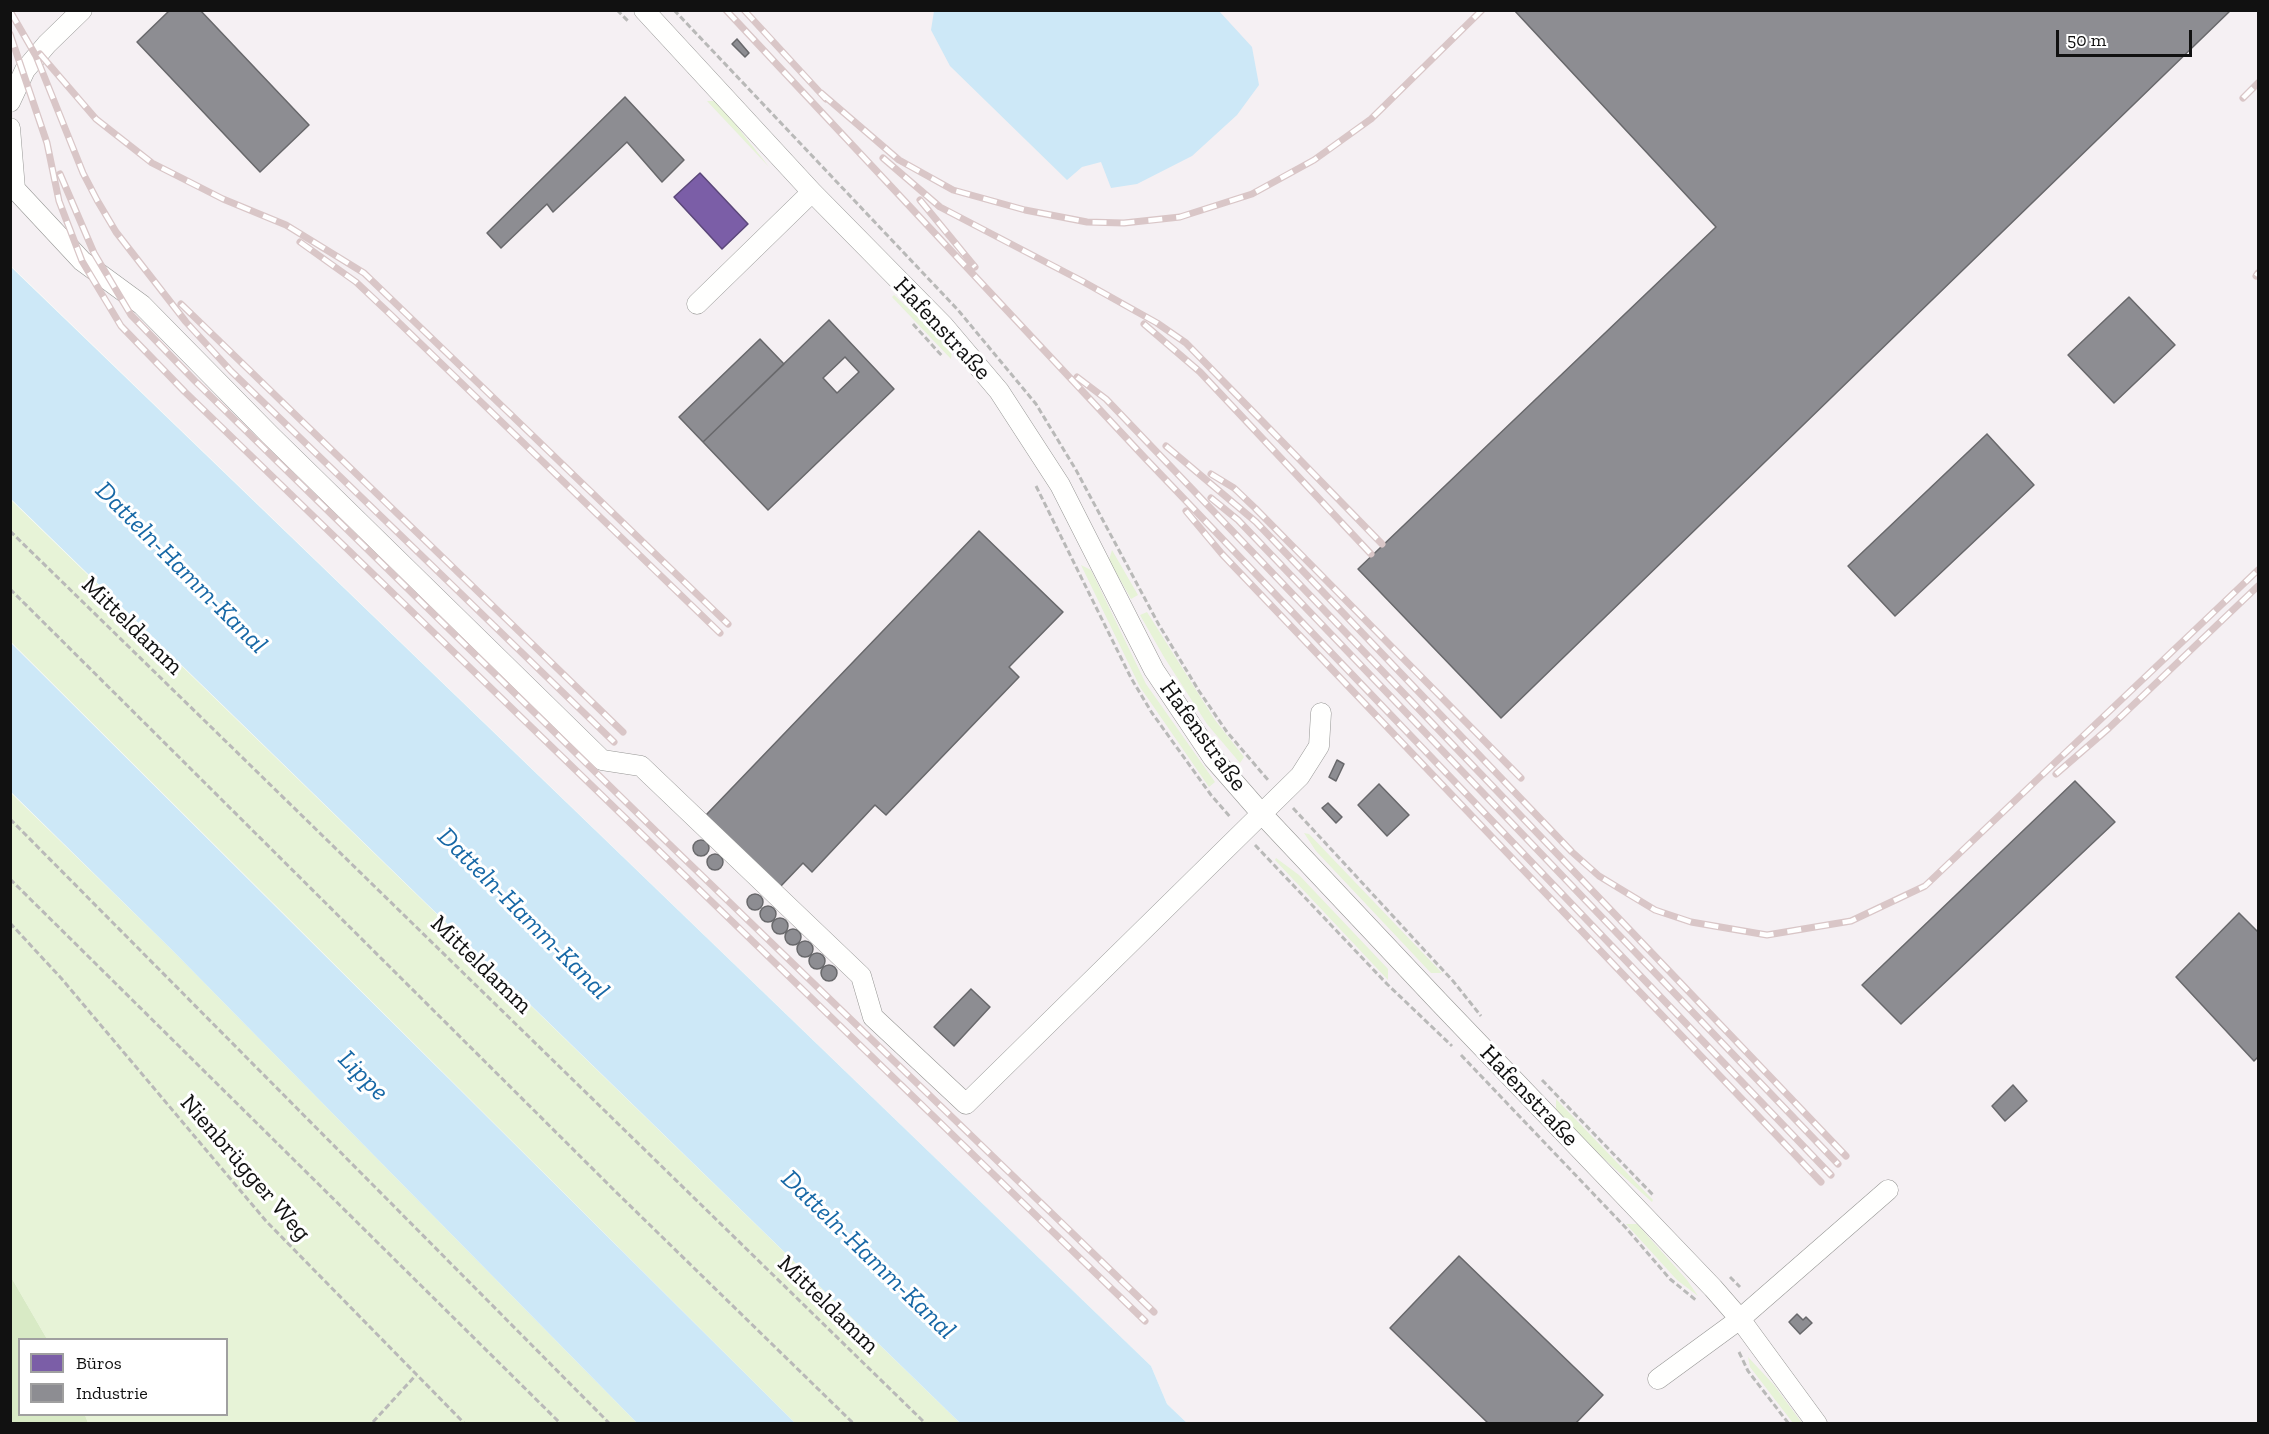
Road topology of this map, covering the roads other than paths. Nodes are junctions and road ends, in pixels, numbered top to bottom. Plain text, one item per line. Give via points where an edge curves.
1 (82, 10) edge
2 (644, 10) edge
3 (10, 102) edge
4 (10, 128) edge
5 (812, 192) junction
6 (697, 304) dead end
7 (1321, 713) dead end
8 (1261, 813) junction
9 (1888, 1190) dead end
10 (1747, 1313) junction
11 (1658, 1379) dead end
12 (1817, 1424) edge

1 - 3 street via 25,70
2 - 5 street, Hafenstraße
4 - 8 street via 15,189 82,261 142,305 602,760 641,766 658,782 861,976 873,1017 966,1104
5 - 6 street
5 - 8 street, Hafenstraße via 943,325 999,391 1060,485 1170,696 1213,758
7 - 8 street via 1319,746 1300,776
8 - 10 street, Hafenstraße
9 - 10 street
10 - 11 street
10 - 12 street, Hafenstraße

